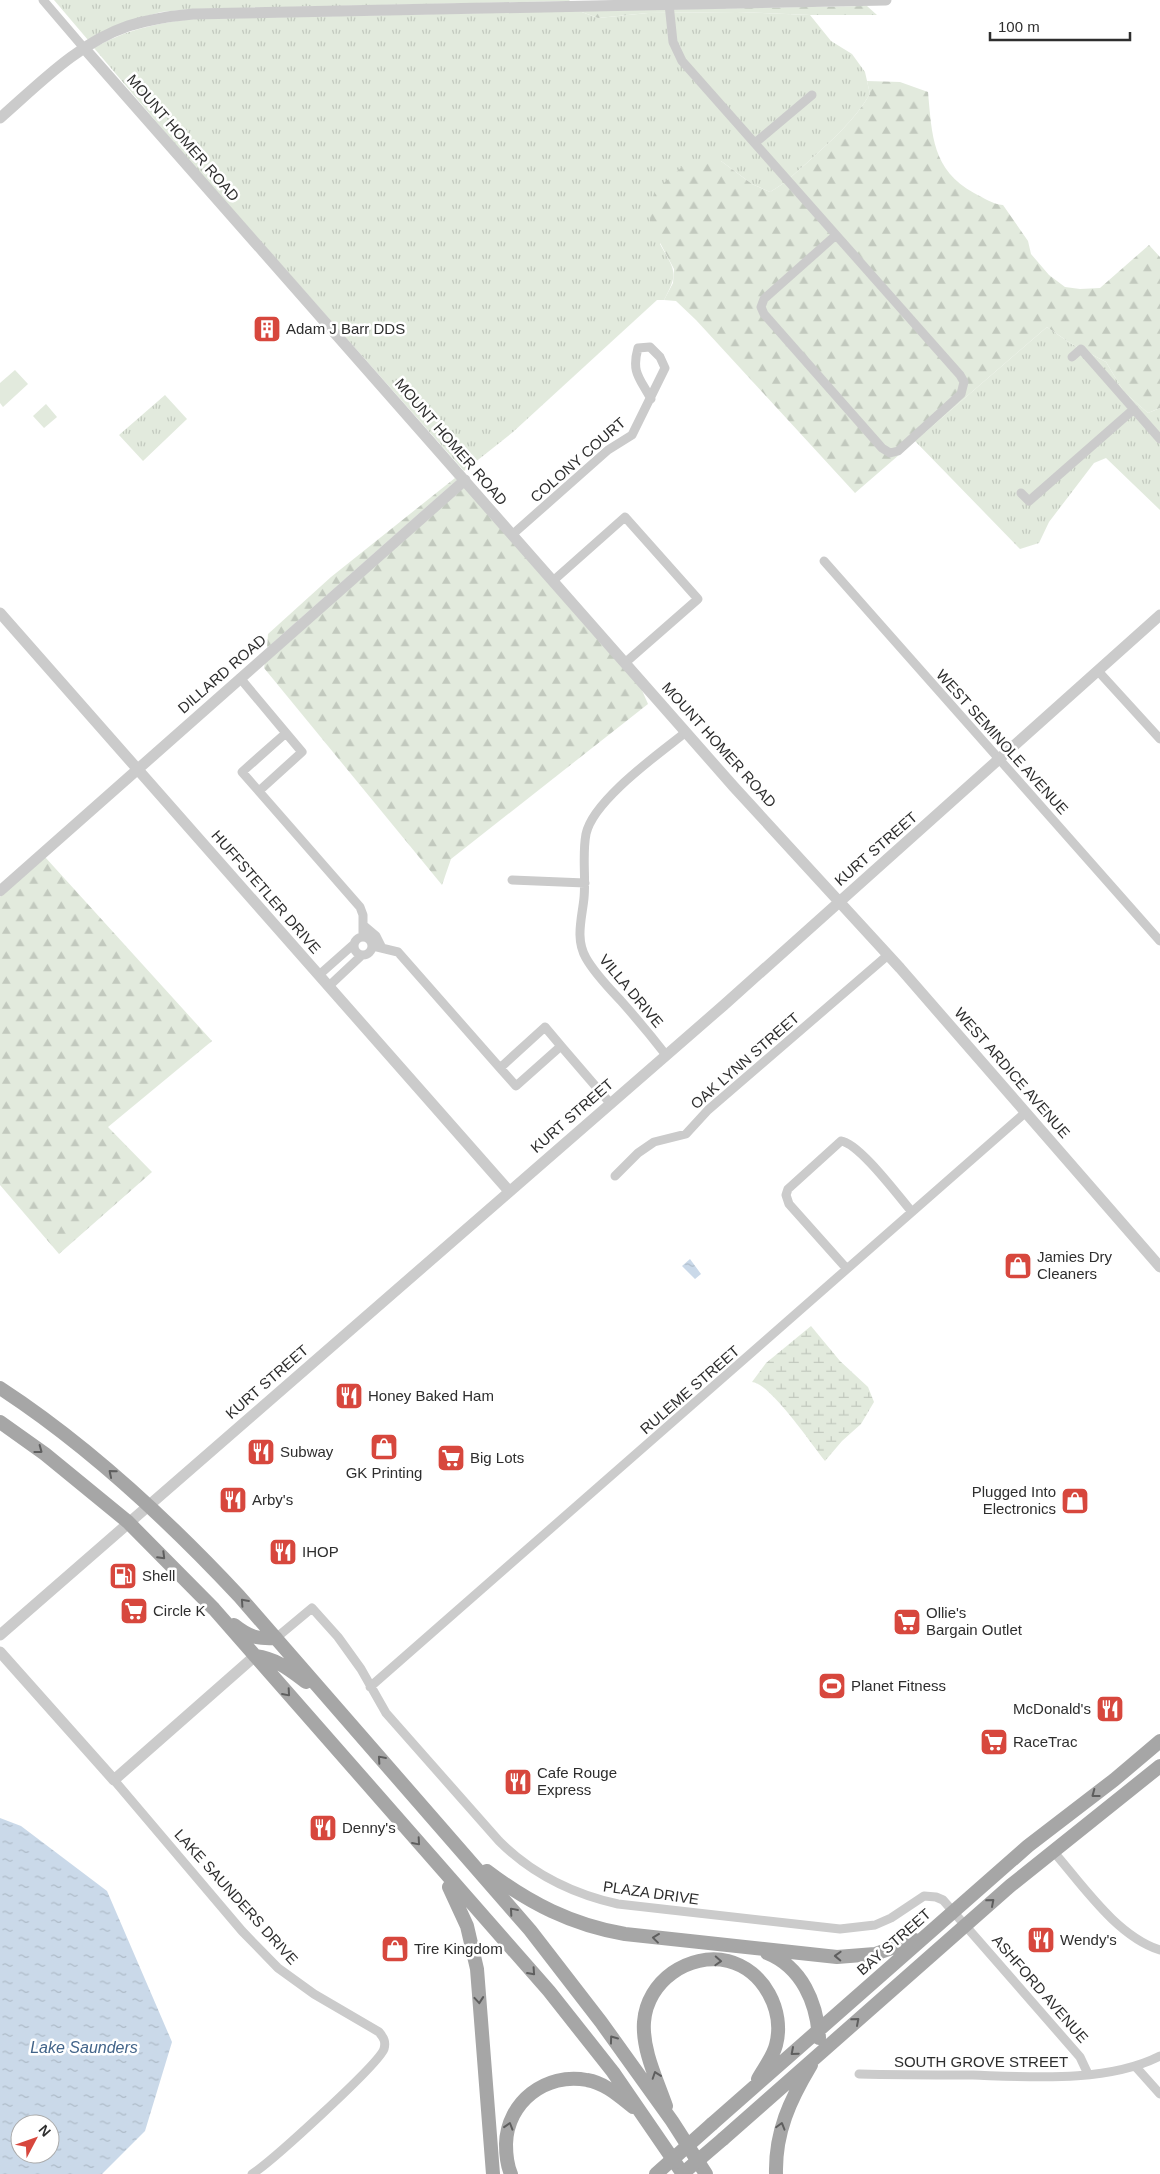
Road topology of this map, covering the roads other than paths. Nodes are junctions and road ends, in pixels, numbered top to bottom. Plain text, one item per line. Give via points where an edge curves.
1 (43, 0) edge
2 (886, 0) edge
3 (669, 4) junction
4 (84, 48) junction
5 (812, 95) dead end
6 (0, 118) edge
7 (756, 143) junction
8 (836, 235) junction
9 (1072, 357) dead end
10 (651, 399) junction
11 (1134, 409) junction
12 (1160, 439) edge
13 (465, 480) junction
14 (1021, 493) dead end
15 (513, 534) junction
16 (824, 561) dead end
17 (554, 580) junction
18 (0, 612) edge
19 (1160, 615) edge
20 (626, 662) junction
21 (1098, 671) junction
22 (240, 678) junction
23 (686, 732) junction
24 (286, 733) junction
25 (1160, 739) edge
26 (1000, 759) junction
27 (137, 769) junction
28 (259, 791) junction
29 (512, 880) dead end
30 (585, 883) junction
31 (0, 891) edge
32 (840, 901) junction
33 (363, 925) junction
34 (363, 936) junction
35 (1160, 940) edge
36 (354, 944) junction
37 (377, 947) junction
38 (362, 955) junction
39 (888, 955) junction
40 (330, 966) junction
41 (319, 976) junction
42 (339, 977) junction
43 (329, 986) junction
44 (561, 1046) junction
45 (666, 1054) junction
46 (500, 1068) junction
47 (610, 1104) junction
48 (1026, 1112) junction
49 (615, 1176) dead end
50 (509, 1191) junction
51 (912, 1212) junction
52 (1160, 1267) edge
53 (847, 1269) junction
54 (0, 1388) edge
55 (0, 1422) edge
56 (149, 1504) junction
57 (128, 1522) junction
58 (214, 1609) junction
59 (0, 1635) edge
60 (276, 1638) junction
61 (0, 1652) edge
62 (255, 1656) junction
63 (370, 1687) junction
64 (327, 1698) junction
65 (1160, 1741) edge
66 (1160, 1766) edge
67 (114, 1780) junction
68 (1114, 1780) junction
69 (1126, 1794) junction
70 (1052, 1850) junction
71 (462, 1852) junction
72 (441, 1870) junction
73 (954, 1911) junction
74 (966, 1924) junction
75 (933, 1929) junction
76 (757, 1949) junction
77 (1160, 1950) edge
78 (818, 2031) junction
79 (819, 2053) junction
80 (1160, 2056) edge
81 (1135, 2066) junction
82 (859, 2074) dead end
83 (1088, 2074) junction
84 (752, 2089) junction
85 (1160, 2094) edge
86 (644, 2115) junction
87 (672, 2121) junction
88 (256, 2173) edge
89 (492, 2174) edge
90 (511, 2174) edge
91 (656, 2174) edge
92 (683, 2174) edge
93 (706, 2174) edge
94 (776, 2174) edge

1 - 4 street, MOUNT HOMER ROAD
2 - 3 street
3 - 4 street via 193,14 161,17 128,26
3 - 7 street via 676,51
4 - 6 street
4 - 13 street, MOUNT HOMER ROAD
5 - 7 street
7 - 8 street
8 - 8 street via 964,382 961,394 898,451 890,453 882,448 761,307 764,299
9 - 11 street via 1081,349
10 - 10 street, COLONY COURT via 639,380 635,360 638,348 650,347 665,368
10 - 15 street, COLONY COURT via 632,435 608,450
11 - 12 street
11 - 14 street via 1029,501
13 - 15 street, MOUNT HOMER ROAD
13 - 22 street, DILLARD ROAD
15 - 17 street, MOUNT HOMER ROAD
16 - 26 street, WEST SEMINOLE AVENUE
17 - 20 street, MOUNT HOMER ROAD
17 - 20 street via 625,517 698,599
18 - 27 street, HUFFSTETLER DRIVE
19 - 21 street, KURT STREET
20 - 23 street, MOUNT HOMER ROAD
21 - 25 street
21 - 26 street, KURT STREET
22 - 24 street
22 - 27 street, DILLARD ROAD
23 - 30 street, VILLA DRIVE via 626,782 593,817 586,834
23 - 32 street, MOUNT HOMER ROAD
24 - 28 street via 302,752
24 - 28 street via 242,772
26 - 32 street, KURT STREET
26 - 35 street, WEST SEMINOLE AVENUE
27 - 31 street, DILLARD ROAD
27 - 41 street, HUFFSTETLER DRIVE
28 - 33 street via 360,907
29 - 30 street
30 - 45 street, VILLA DRIVE via 580,936 585,957
32 - 39 street, WEST ARDICE AVENUE
32 - 45 street, KURT STREET
33 - 34 street
33 - 37 street via 376,936
34 - 36 street
34 - 37 street
36 - 38 street
36 - 40 street
37 - 38 street
37 - 46 street via 398,952
38 - 42 street
39 - 48 street, WEST ARDICE AVENUE
39 - 49 street, OAK LYNN STREET via 708,1110 686,1134 654,1142
40 - 41 street
40 - 42 street
41 - 43 street, HUFFSTETLER DRIVE
42 - 43 street
43 - 50 street, HUFFSTETLER DRIVE
44 - 46 street via 516,1086
44 - 46 street via 545,1027
44 - 47 street
45 - 47 street, KURT STREET
47 - 50 street, KURT STREET
48 - 51 street, RULEME STREET
48 - 52 street, WEST ARDICE AVENUE
50 - 56 street, KURT STREET
51 - 53 street, RULEME STREET
51 - 53 street via 860,1151 842,1141 788,1189 786,1196 789,1204
53 - 63 street, RULEME STREET
56 -> 54 main road via 92,1456
55 -> 57 main road
56 - 57 street, KURT STREET
60 -> 56 main road via 198,1552
57 -> 58 main road
57 - 59 street, KURT STREET
58 - 60 main road via 244,1633 259,1639
58 - 62 main road
60 - 63 street, PLAZA DRIVE via 312,1608 361,1669
60 - 64 main road
61 - 67 street, LAKE SAUNDERS DRIVE
62 - 64 main road via 280,1663
62 - 67 street
62 -> 72 main road
63 - 73 street, PLAZA DRIVE via 386,1713 504,1847 545,1876 584,1896 618,1904 840,1929 875,1925 924,1896 943,1900
71 -> 64 main road
65 - 68 main road, BAY STREET
66 - 69 main road
67 - 88 street, LAKE SAUNDERS DRIVE via 242,1931 278,1968 384,2038 384,2048 372,2065
68 - 69 street
68 -> 73 main road, BAY STREET via 1028,1846
69 - 70 main road
74 -> 70 main road
70 - 77 street via 1118,1926 1140,1942
76 -> 71 main road via 598,1930 525,1898
87 -> 71 main road via 572,1983
72 -> 86 main road via 584,2033
72 -> 89 main road via 467,1926 477,1969
73 - 74 street, PLAZA DRIVE
73 - 75 main road, BAY STREET
79 -> 74 main road
74 - 83 street, ASHFORD AVENUE via 1080,2057
75 -> 76 main road via 888,1951 855,1957
75 - 78 main road, BAY STREET
76 - 78 main road via 784,1962 802,1981 814,2006
78 - 79 main road
78 -> 84 main road, BAY STREET
79 - 92 main road, bridge
94 -> 79 main road via 777,2144 786,2110
80 - 81 street, SOUTH GROVE STREET
81 - 83 street, SOUTH GROVE STREET
81 - 85 street
82 - 83 street, SOUTH GROVE STREET via 1037,2078
87 -> 84 main road via 649,2057 644,2014 661,1982 691,1962 720,1960 739,1965 760,1981 772,1998 778,2021 776,2046
84 - 91 main road, BAY STREET, bridge
90 -> 86 main road via 506,2153 509,2123 529,2095 545,2084 575,2079 594,2082
86 - 92 main road
87 - 93 main road

